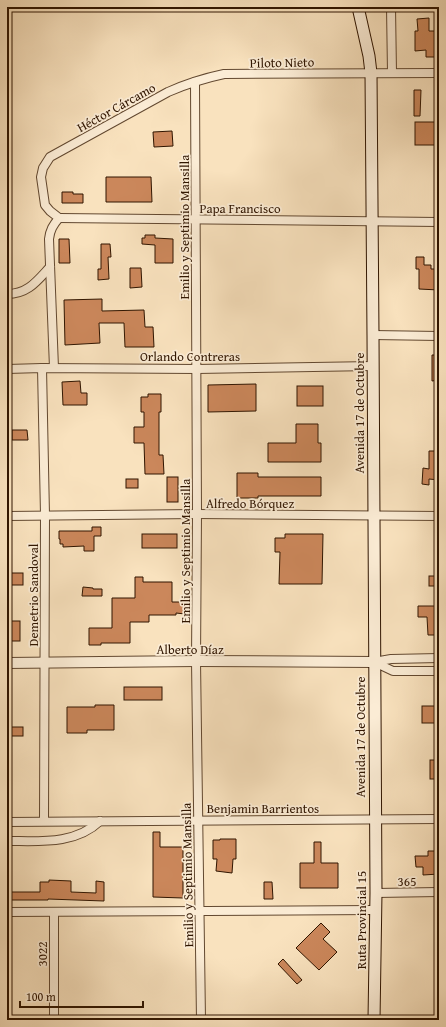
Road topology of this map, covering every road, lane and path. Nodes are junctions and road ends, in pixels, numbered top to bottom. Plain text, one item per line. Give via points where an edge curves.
1 (358, 7) edge
2 (391, 7) edge
3 (370, 73) junction
4 (392, 73) junction
5 (439, 73) edge
6 (195, 82) junction
7 (59, 218) junction
8 (196, 220) junction
9 (372, 222) junction
10 (439, 222) edge
11 (50, 267) junction
12 (17, 293) junction
13 (7, 294) edge
14 (7, 301) edge
15 (373, 335) junction
16 (439, 336) edge
17 (373, 366) junction
18 (42, 368) junction
19 (54, 368) junction
20 (197, 368) junction
21 (7, 369) edge
22 (197, 514) junction
23 (45, 515) junction
24 (374, 515) junction
25 (7, 516) edge
26 (439, 516) edge
27 (439, 658) edge
28 (196, 662) junction
29 (374, 662) junction
30 (7, 663) edge
31 (45, 663) junction
32 (439, 671) edge
33 (375, 820) junction
34 (439, 820) edge
35 (44, 821) junction
36 (100, 821) junction
37 (198, 821) junction
38 (7, 822) edge
39 (7, 841) edge
40 (439, 892) edge
41 (376, 893) junction
42 (375, 910) junction
43 (199, 911) junction
44 (7, 912) edge
45 (54, 912) junction
46 (54, 1020) edge
47 (201, 1020) edge
48 (374, 1020) edge

1 - 3 main road, Avenida 17 de Octubre via 369,56
2 - 4 street
3 - 4 street, Piloto Nieto
3 - 6 street, Piloto Nieto via 224,74
3 - 9 main road, Avenida 17 de Octubre
4 - 5 street, Piloto Nieto
6 - 7 street, Héctor Cárcamo via 168,92 50,157 41,177 45,205
6 - 8 street, Emilio y Septimio Mansilla
7 - 8 street, Papa Francisco
7 - 11 street via 50,232
8 - 9 street, Papa Francisco
8 - 20 street, Emilio y Septimio Mansilla
9 - 10 street, Papa Francisco
9 - 15 main road, Avenida 17 de Octubre
11 - 12 street via 31,287
11 - 19 street
12 - 13 street
12 - 14 street
15 - 16 street
15 - 17 main road, Avenida 17 de Octubre
17 - 20 street, Orlando Contreras
17 - 24 main road, Avenida 17 de Octubre
18 - 19 street, Orlando Contreras
18 - 21 street, Orlando Contreras
18 - 23 street, Demetrio Sandoval
19 - 20 street, Orlando Contreras
20 - 22 street, Emilio y Septimio Mansilla
22 - 23 street, Alfredo Bórquez
22 - 24 street, Alfredo Bórquez
22 - 28 street, Emilio y Septimio Mansilla
23 - 25 street, Alfredo Bórquez
23 - 31 street, Demetrio Sandoval
24 - 26 street, Alfredo Bórquez
24 - 29 main road, Avenida 17 de Octubre
27 - 29 street
28 - 29 street, Alberto Díaz
28 - 31 street, Alberto Díaz
28 - 37 street, Emilio y Septimio Mansilla
29 - 32 street via 393,671
29 - 33 main road, Avenida 17 de Octubre
30 - 31 street, Alberto Díaz
31 - 35 street, Demetrio Sandoval
33 - 34 street, Benjamin Barrientos
33 - 37 street, Benjamin Barrientos
33 - 41 main road, Ruta Provincial 15
35 - 36 street, Benjamin Barrientos
35 - 38 street, Benjamin Barrientos
36 - 37 street, Benjamin Barrientos
36 - 39 street via 78,836 56,840
37 - 43 street, Emilio y Septimio Mansilla
40 - 41 street, 365
41 - 42 main road, Ruta Provincial 15
42 - 43 street
42 - 48 main road, Ruta Provincial 15
43 - 45 street
43 - 47 street, Emilio y Septimio Mansilla
44 - 45 street
45 - 46 street, 3022

